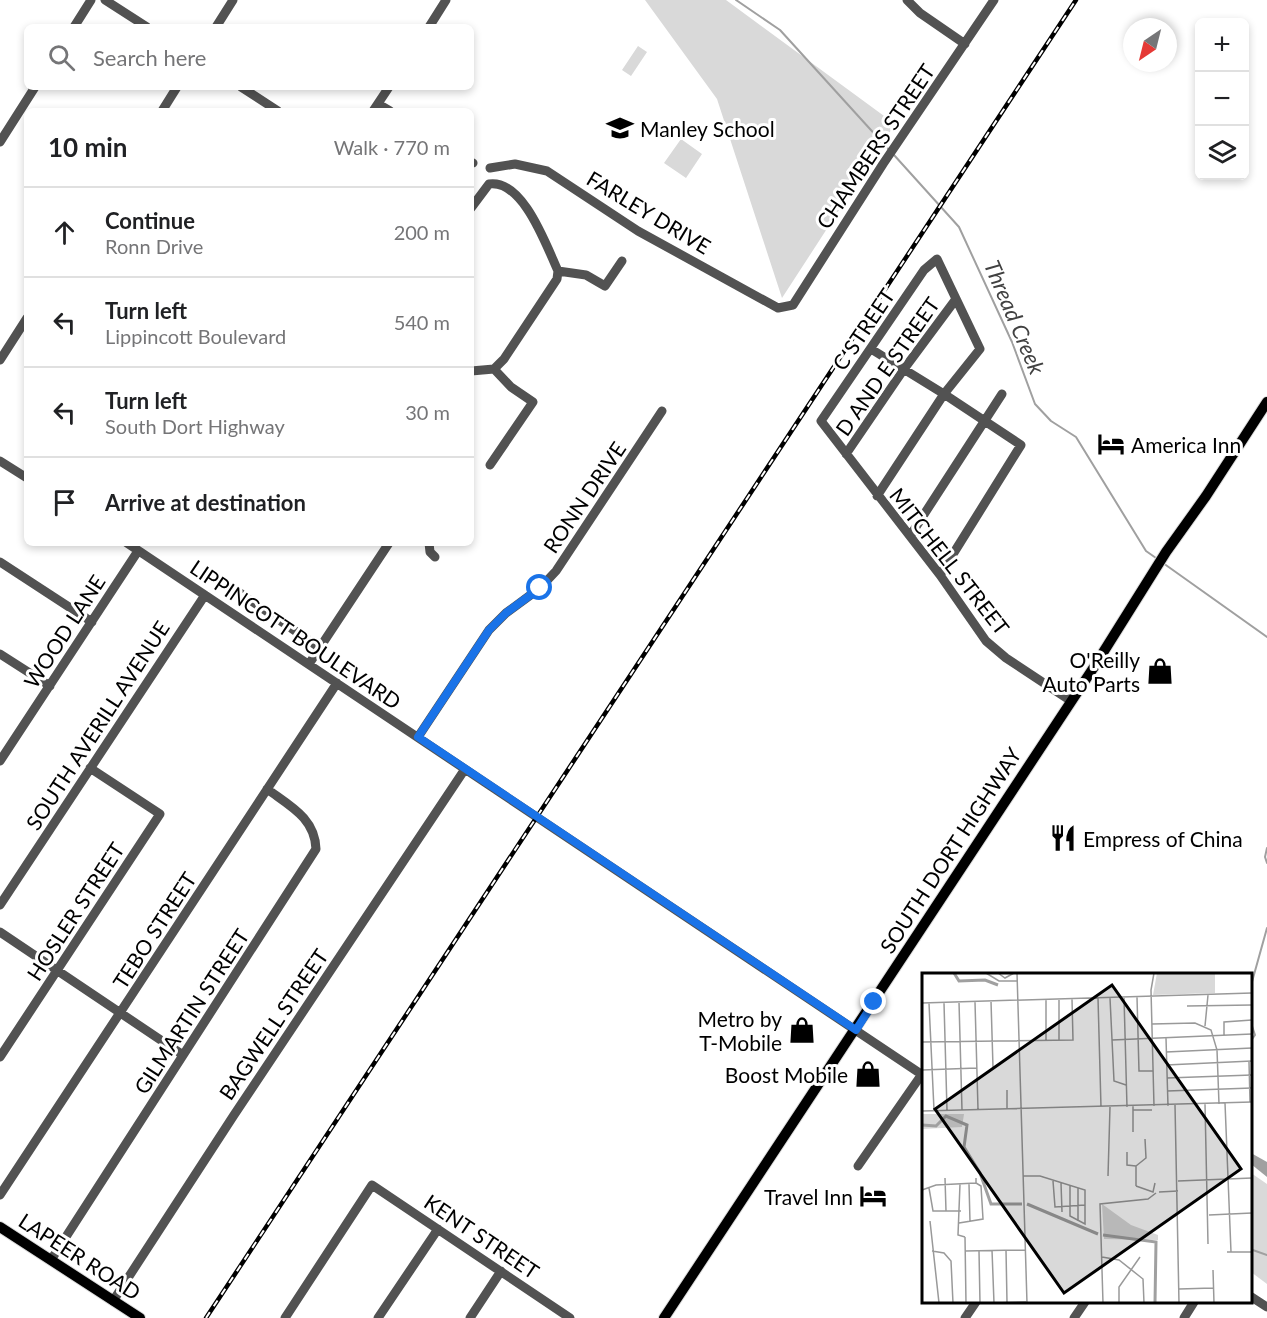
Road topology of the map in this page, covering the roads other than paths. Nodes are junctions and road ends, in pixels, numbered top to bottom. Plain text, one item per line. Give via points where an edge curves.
1 (91, 0) edge
2 (105, 0) edge
3 (233, 0) edge
4 (446, 0) edge
5 (907, 0) edge
6 (994, 0) edge
7 (76, 24) edge
8 (142, 24) edge
9 (218, 24) edge
10 (431, 24) edge
11 (965, 44) junction
12 (33, 90) edge
13 (175, 90) edge
14 (246, 90) edge
15 (387, 90) edge
16 (376, 107) edge
17 (164, 108) edge
18 (273, 108) edge
19 (0, 142) edge
20 (490, 168) dead end
21 (474, 204) edge
22 (622, 261) dead end
23 (558, 271) junction
24 (956, 299) junction
25 (785, 308) joint
26 (24, 323) edge
27 (872, 349) junction
28 (0, 360) edge
29 (494, 369) junction
30 (904, 369) junction
31 (474, 371) edge
32 (944, 394) junction
33 (1002, 394) dead end
34 (1267, 402) edge
35 (662, 411) dead end
36 (821, 421) joint
37 (984, 421) junction
38 (846, 454) junction
39 (0, 461) edge
40 (490, 465) dead end
41 (24, 476) edge
42 (877, 495) junction
43 (910, 536) junction
44 (131, 546) edge
45 (387, 546) edge
46 (429, 546) edge
47 (138, 551) junction
48 (435, 557) dead end
49 (0, 562) edge
50 (940, 574) junction
51 (225, 582) dead end
52 (205, 594) junction
53 (92, 622) junction
54 (320, 648) junction
55 (0, 654) edge
56 (309, 664) junction
57 (337, 683) junction
58 (50, 686) junction
59 (1071, 701) junction
60 (418, 737) junction
61 (4, 746) edge
62 (0, 761) edge
63 (90, 768) junction
64 (465, 769) junction
65 (267, 789) junction
66 (0, 905) edge
67 (0, 932) edge
68 (57, 970) junction
69 (121, 1013) junction
70 (856, 1030) junction
71 (183, 1055) junction
72 (0, 1057) edge
73 (922, 1074) edge
74 (922, 1076) edge
75 (858, 1166) dead end
76 (0, 1195) edge
77 (0, 1227) edge
78 (438, 1228) junction
79 (51, 1260) junction
80 (501, 1271) junction
81 (1252, 1297) edge
82 (113, 1301) junction
83 (975, 1303) edge
84 (1084, 1303) edge
85 (1193, 1303) edge
86 (1267, 1307) edge
87 (140, 1318) edge
88 (285, 1318) edge
89 (378, 1318) edge
90 (470, 1318) edge
91 (570, 1318) edge
92 (664, 1318) edge
93 (965, 1318) edge
94 (1074, 1318) edge
95 (1184, 1318) edge

1 - 7 street
2 - 8 street
3 - 9 street
4 - 10 street
5 - 11 street
6 - 11 street, CHAMBERS STREET
11 - 25 street, CHAMBERS STREET via 793,305
12 - 19 street
13 - 17 street
14 - 18 street
15 - 16 street
20 - 25 street, FARLEY DRIVE via 515,164 547,171 638,231 778,308
21 - 23 street via 489,184 509,189 520,198 532,218
22 - 23 street via 605,286 586,275
23 - 29 street via 557,279
24 - 27 street, C STREET via 937,259 924,270
24 - 30 street, D AND E STREET
24 - 32 street via 980,349
26 - 28 street
27 - 30 street
27 - 36 street, C STREET
29 - 31 street
29 - 40 street via 533,402
30 - 32 street
30 - 38 street, D AND E STREET
32 - 37 street
32 - 42 street
33 - 37 street
34 - 59 main road, SOUTH DORT HIGHWAY
35 - 60 street, RONN DRIVE via 556,572 489,630
36 - 38 street, MITCHELL STREET
37 - 43 street
37 - 50 street via 1021,445
38 - 42 street, MITCHELL STREET
39 - 41 street
42 - 43 street, MITCHELL STREET
43 - 50 street, MITCHELL STREET
44 - 47 street, LIPPINCOTT BOULEVARD
45 - 54 street
46 - 48 street
47 - 52 street, LIPPINCOTT BOULEVARD
47 - 53 street, WOOD LANE
49 - 53 street
50 - 59 street, MITCHELL STREET via 986,641
51 - 54 street
52 - 56 street, LIPPINCOTT BOULEVARD
52 - 63 street, SOUTH AVERILL AVENUE
53 - 58 street, WOOD LANE
54 - 56 street
55 - 58 street
56 - 57 street, LIPPINCOTT BOULEVARD
57 - 60 street, LIPPINCOTT BOULEVARD
57 - 65 street, TEBO STREET
58 - 61 street, WOOD LANE
59 - 70 main road, SOUTH DORT HIGHWAY
60 - 64 street, LIPPINCOTT BOULEVARD
61 - 62 street, WOOD LANE
63 - 66 street, SOUTH AVERILL AVENUE
63 - 68 street, HOSLER STREET via 160,814
64 - 70 street, LIPPINCOTT BOULEVARD
64 - 82 street, BAGWELL STREET
65 - 69 street, TEBO STREET
65 - 71 street, GILMARTIN STREET via 309,823 316,849
67 - 68 street
68 - 69 street
68 - 72 street, HOSLER STREET
69 - 71 street
69 - 76 street, TEBO STREET
70 - 73 street, LIPPINCOTT BOULEVARD
70 - 92 main road, SOUTH DORT HIGHWAY
71 - 79 street, GILMARTIN STREET
74 - 75 street
77 - 79 main road, LAPEER ROAD
78 - 80 street, KENT STREET
78 - 88 street, KENT STREET via 372,1185
78 - 89 street
79 - 82 main road, LAPEER ROAD
80 - 90 street
80 - 91 street, KENT STREET
81 - 86 street
82 - 87 main road, LAPEER ROAD
83 - 93 street
84 - 94 street
85 - 95 street

